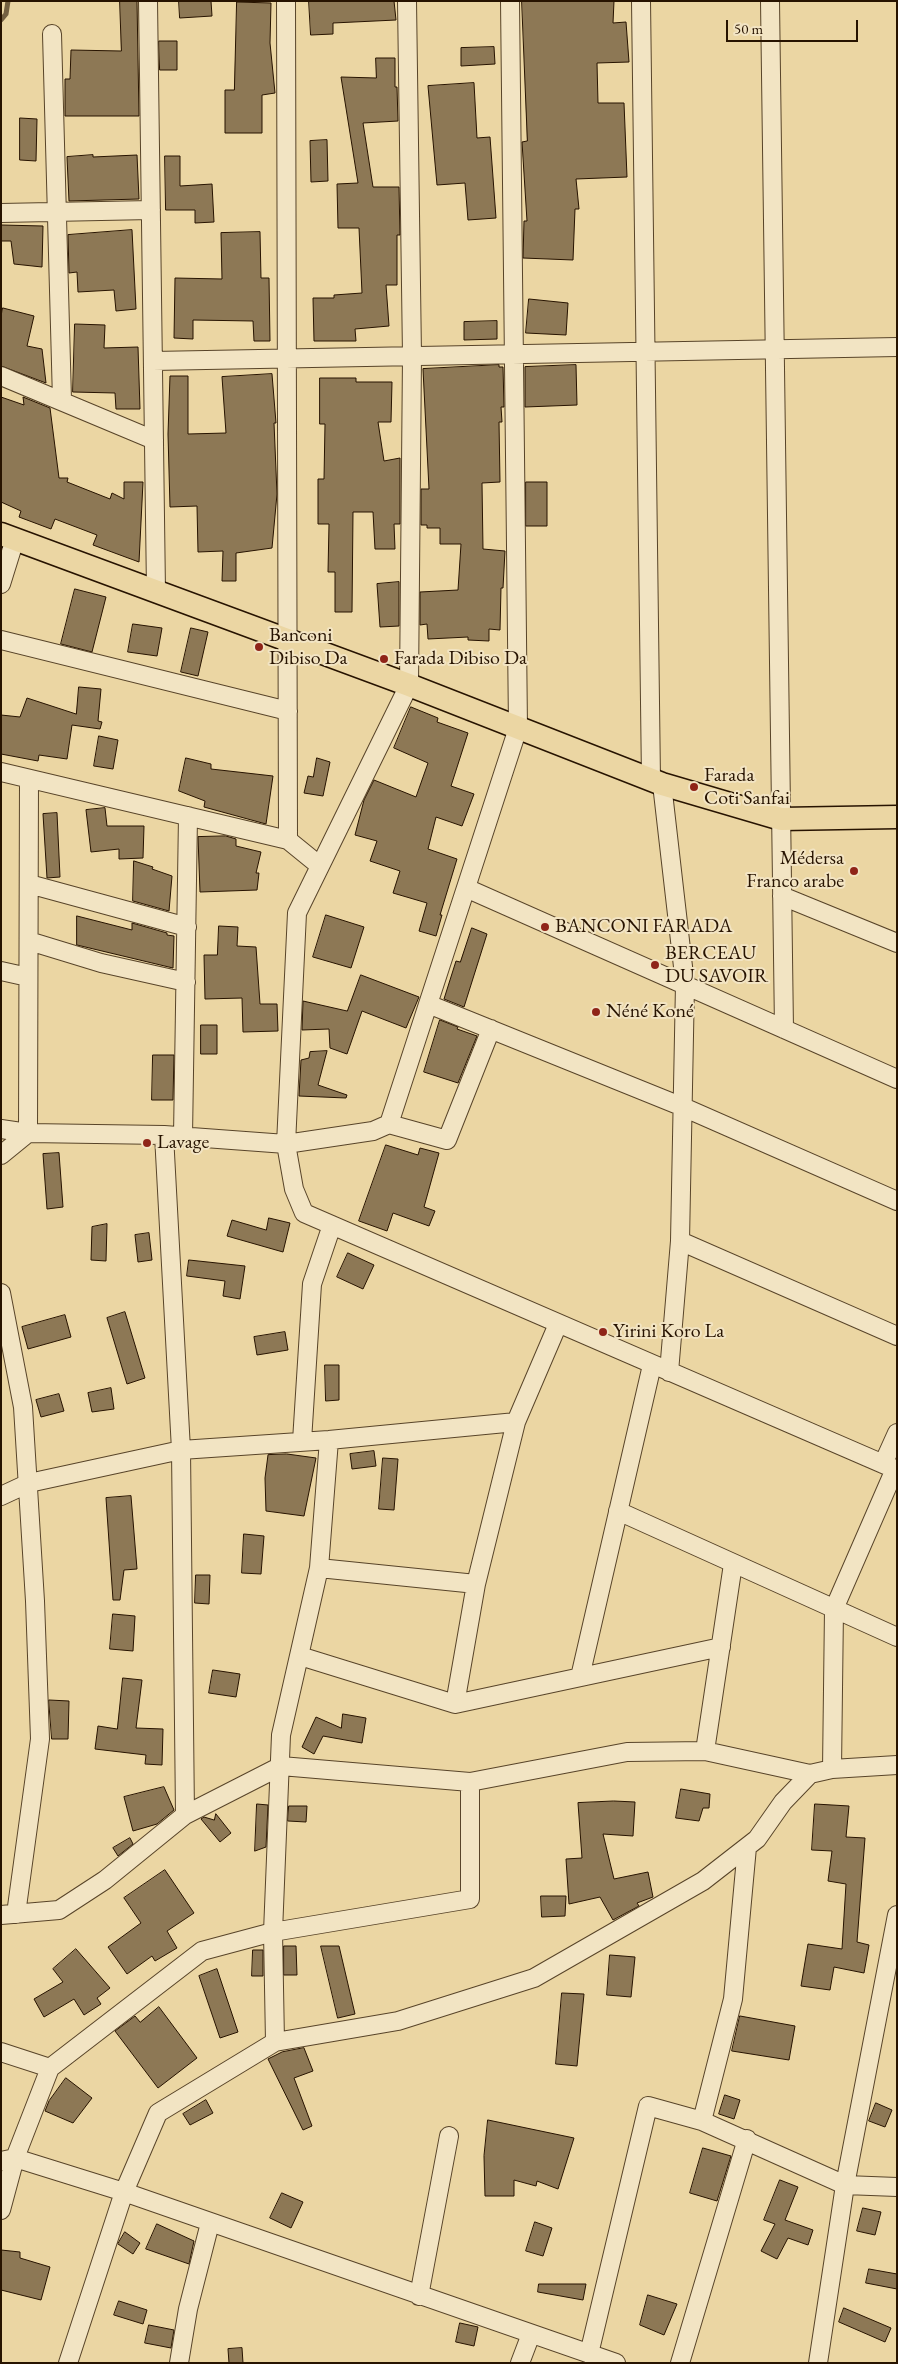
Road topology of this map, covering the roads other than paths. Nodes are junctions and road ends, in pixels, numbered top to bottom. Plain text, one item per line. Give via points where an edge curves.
1 (148, 1) edge
2 (286, 1) edge
3 (407, 1) edge
4 (510, 1) edge
5 (641, 1) edge
6 (770, 1) edge
7 (52, 34) dead end
8 (151, 210) junction
9 (58, 212) junction
10 (1, 213) edge
11 (897, 347) edge
12 (775, 349) junction
13 (646, 352) junction
14 (515, 354) junction
15 (412, 356) junction
16 (287, 358) junction
17 (153, 361) junction
18 (1, 376) edge
19 (62, 400) junction
20 (154, 440) junction
21 (8, 537) edge
22 (1, 584) edge
23 (156, 591) junction
24 (1, 640) edge
25 (288, 640) junction
26 (409, 685) junction
27 (288, 711) junction
28 (518, 728) junction
29 (1, 772) edge
30 (29, 779) junction
31 (657, 782) junction
32 (188, 816) junction
33 (897, 817) edge
34 (781, 819) junction
35 (288, 840) junction
36 (320, 866) junction
37 (29, 884) junction
38 (466, 888) junction
39 (782, 896) junction
40 (187, 927) junction
41 (29, 941) junction
42 (897, 943) edge
43 (1, 970) edge
44 (28, 977) junction
45 (186, 982) junction
46 (685, 984) junction
47 (428, 1004) junction
48 (784, 1028) junction
49 (492, 1029) junction
50 (897, 1079) edge
51 (683, 1107) junction
52 (389, 1124) junction
53 (1, 1129) edge
54 (28, 1133) junction
55 (164, 1135) junction
56 (183, 1136) junction
57 (286, 1144) junction
58 (1, 1155) edge
59 (897, 1201) edge
60 (332, 1225) junction
61 (680, 1241) junction
62 (1, 1293) edge
63 (558, 1324) junction
64 (897, 1336) edge
65 (652, 1365) junction
66 (669, 1372) junction
67 (516, 1422) junction
68 (897, 1433) edge
69 (329, 1440) junction
70 (302, 1441) junction
71 (181, 1450) junction
72 (892, 1468) edge
73 (29, 1483) junction
74 (1, 1496) edge
75 (618, 1511) junction
76 (733, 1564) junction
77 (319, 1568) junction
78 (476, 1584) junction
79 (834, 1609) junction
80 (897, 1637) edge
81 (721, 1647) junction
82 (300, 1656) junction
83 (580, 1676) junction
84 (455, 1704) junction
85 (705, 1751) junction
86 (897, 1765) edge
87 (280, 1766) junction
88 (832, 1769) junction
89 (810, 1774) junction
90 (470, 1782) junction
91 (185, 1815) junction
92 (747, 1847) junction
93 (9, 1915) edge
94 (897, 1916) edge
95 (273, 1932) junction
96 (275, 2042) junction
97 (1, 2052) edge
98 (50, 2068) junction
99 (702, 2121) junction
100 (450, 2136) dead end
101 (747, 2139) junction
102 (8, 2160) edge
103 (845, 2184) junction
104 (897, 2187) edge
105 (124, 2192) junction
106 (1, 2210) edge
107 (210, 2223) junction
108 (419, 2296) junction
109 (531, 2334) junction
110 (589, 2354) junction
111 (68, 2363) edge
112 (179, 2363) edge
113 (520, 2363) edge
114 (616, 2363) edge
115 (680, 2363) edge
116 (818, 2363) edge

1 - 8 street
2 - 16 street
3 - 15 street
4 - 14 street
5 - 13 street
6 - 12 street
7 - 9 street
8 - 9 street
8 - 17 street
9 - 10 street
9 - 19 street
11 - 12 street
12 - 13 street
12 - 34 street
13 - 14 street
13 - 31 street
14 - 15 street
14 - 28 street
15 - 16 street
15 - 26 street
16 - 17 street
16 - 25 street
17 - 20 street
18 - 19 street
19 - 20 street
20 - 23 street
21 - 22 street
21 - 23 main road
23 - 25 main road
24 - 27 street
25 - 26 main road
25 - 27 street
26 - 28 main road
26 - 36 street
27 - 35 street
28 - 31 main road
28 - 38 street
29 - 30 street
30 - 32 street
30 - 37 street
31 - 34 main road
31 - 46 street
32 - 35 street
32 - 40 street
33 - 34 main road
34 - 39 street
35 - 36 street
36 - 57 street via 296,913
37 - 40 street
37 - 41 street
38 - 46 street
38 - 47 street
39 - 42 street
39 - 48 street
40 - 45 street
41 - 44 street
41 - 45 street via 100,963
43 - 44 street
44 - 54 street
45 - 56 street
46 - 48 street
46 - 51 street
47 - 49 street
47 - 52 street
48 - 50 street
49 - 51 street
49 - 52 street via 446,1140
51 - 59 street
51 - 61 street
52 - 57 street via 373,1131
53 - 54 street
54 - 55 street
54 - 58 street
55 - 56 street
55 - 71 street
56 - 57 street
57 - 60 street via 294,1189 304,1212
60 - 63 street
60 - 70 street via 312,1284
61 - 64 street
61 - 66 street
62 - 73 street via 23,1408
63 - 65 street
63 - 67 street
65 - 66 street
65 - 75 street
66 - 72 street
67 - 69 street
67 - 78 street
68 - 72 street
69 - 70 street
69 - 77 street
70 - 71 street
71 - 73 street
71 - 91 street
72 - 79 street
73 - 74 street
73 - 93 street via 40,1739
75 - 76 street
75 - 83 street
76 - 79 street
76 - 81 street
77 - 78 street
77 - 82 street
78 - 84 street
79 - 80 street
79 - 88 street
81 - 83 street
81 - 85 street
82 - 84 street
82 - 87 street via 281,1735
83 - 84 street
85 - 89 street
85 - 90 street via 627,1752
86 - 88 street
87 - 90 street
87 - 91 street
87 - 95 street
88 - 89 street
89 - 92 street via 783,1802 758,1839
90 - 95 street via 470,1900
91 - 93 street via 104,1880 59,1910
92 - 96 street via 703,1881 534,1978 398,2021
92 - 99 street via 733,1999
94 - 103 street
95 - 96 street
95 - 98 street via 202,1951
96 - 105 street via 158,2113
97 - 98 street
98 - 102 street
99 - 101 street
99 - 110 street via 648,2106
100 - 108 street
101 - 103 street
101 - 115 street
102 - 105 street
102 - 106 street
103 - 104 street
103 - 116 street
105 - 107 street
105 - 111 street
107 - 108 street
107 - 112 street via 188,2309
108 - 109 street
109 - 110 street
109 - 113 street
110 - 114 street

